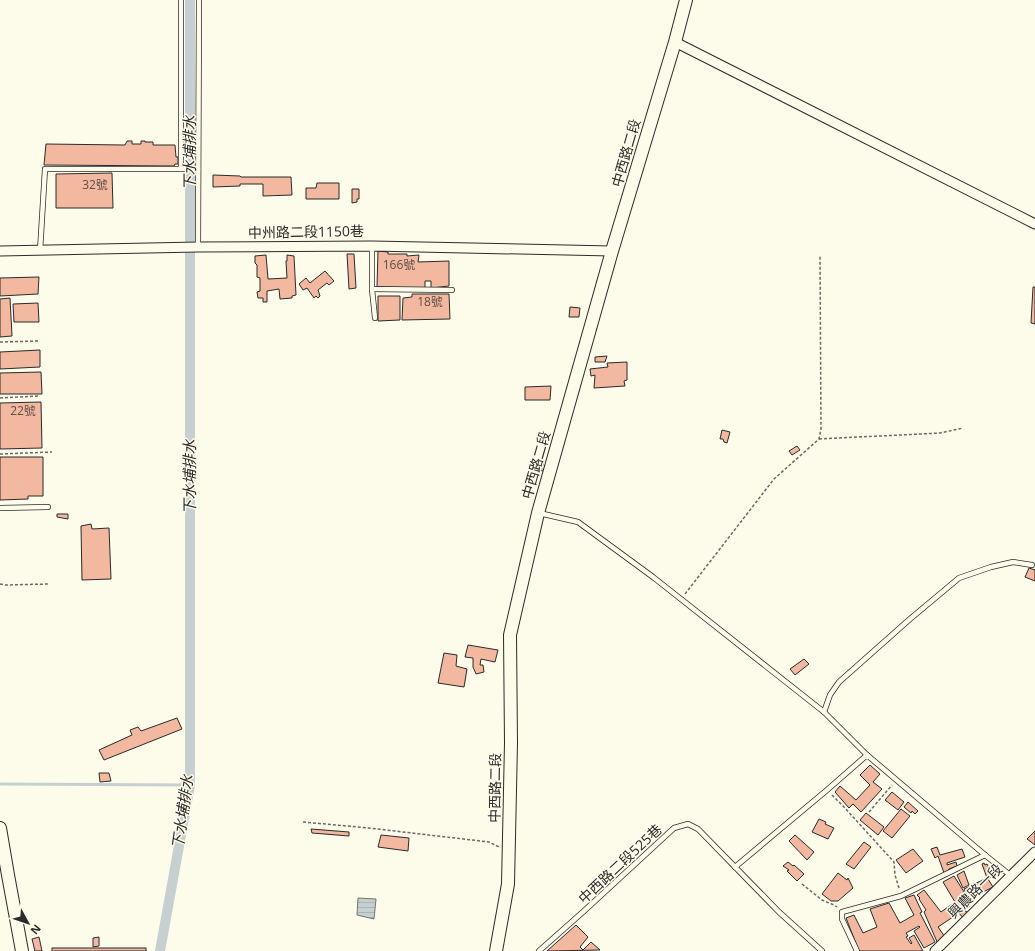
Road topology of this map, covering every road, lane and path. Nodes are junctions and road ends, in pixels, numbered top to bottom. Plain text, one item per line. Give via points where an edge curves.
1 (181, 0) edge
2 (199, 0) edge
3 (686, 0) edge
4 (675, 42) junction
5 (180, 169) junction
6 (198, 169) junction
7 (1035, 224) edge
8 (372, 246) junction
9 (198, 247) junction
10 (0, 251) edge
11 (40, 251) junction
12 (612, 251) junction
13 (820, 255) dead end
14 (372, 289) junction
15 (452, 290) dead end
16 (375, 318) dead end
17 (38, 341) dead end
18 (0, 342) edge
19 (40, 396) dead end
20 (0, 398) edge
21 (963, 428) dead end
22 (819, 440) junction
23 (52, 452) dead end
24 (0, 454) edge
25 (48, 507) dead end
26 (0, 508) edge
27 (538, 513) junction
28 (1032, 565) dead end
29 (0, 584) edge
30 (49, 584) dead end
31 (681, 599) junction
32 (824, 712) junction
33 (867, 755) junction
34 (897, 780) junction
35 (827, 790) junction
36 (869, 812) dead end
37 (303, 822) dead end
38 (0, 828) edge
39 (509, 851) junction
40 (1035, 852) edge
41 (984, 855) junction
42 (735, 867) junction
43 (1010, 875) junction
44 (802, 884) dead end
45 (901, 896) junction
46 (842, 912) junction
47 (22, 951) edge
48 (496, 951) edge
49 (539, 951) edge
50 (822, 951) edge
51 (857, 951) edge
52 (935, 951) edge

1 - 5 lane
2 - 6 lane
3 - 4 street, 中西路二段
4 - 7 street
4 - 12 street, 中西路二段
5 - 6 lane
5 - 11 lane via 45,169
6 - 9 lane
8 - 9 street, 中州路二段1150巷
8 - 12 street, 中州路二段1150巷
8 - 14 lane
9 - 11 street, 中州路二段1150巷
10 - 11 street, 中州路二段1150巷
12 - 27 street, 中西路二段
13 - 22 path
14 - 15 lane
14 - 16 lane
17 - 18 path
19 - 20 path
21 - 22 path via 940,433
22 - 31 path via 774,479
23 - 24 path
25 - 26 lane
27 - 31 lane via 578,522
27 - 39 street, 中西路二段 via 510,635
28 - 32 lane via 1013,562 959,578 839,682 830,695
29 - 30 path
31 - 32 lane
32 - 33 lane
33 - 34 lane
33 - 35 lane
34 - 36 path
34 - 41 lane
35 - 42 lane
35 - 45 path via 894,862
37 - 39 path via 489,842
38 - 47 street
39 - 48 street, 中西路二段 via 508,884
40 - 43 street, 興農路一段
41 - 43 lane
41 - 45 lane
42 - 49 lane, 中西路二段525巷 via 698,829 688,824 674,828
42 - 50 lane, 中西路二段525巷
43 - 52 street, 興農路一段
44 - 46 path
45 - 46 lane
46 - 51 lane via 842,919

